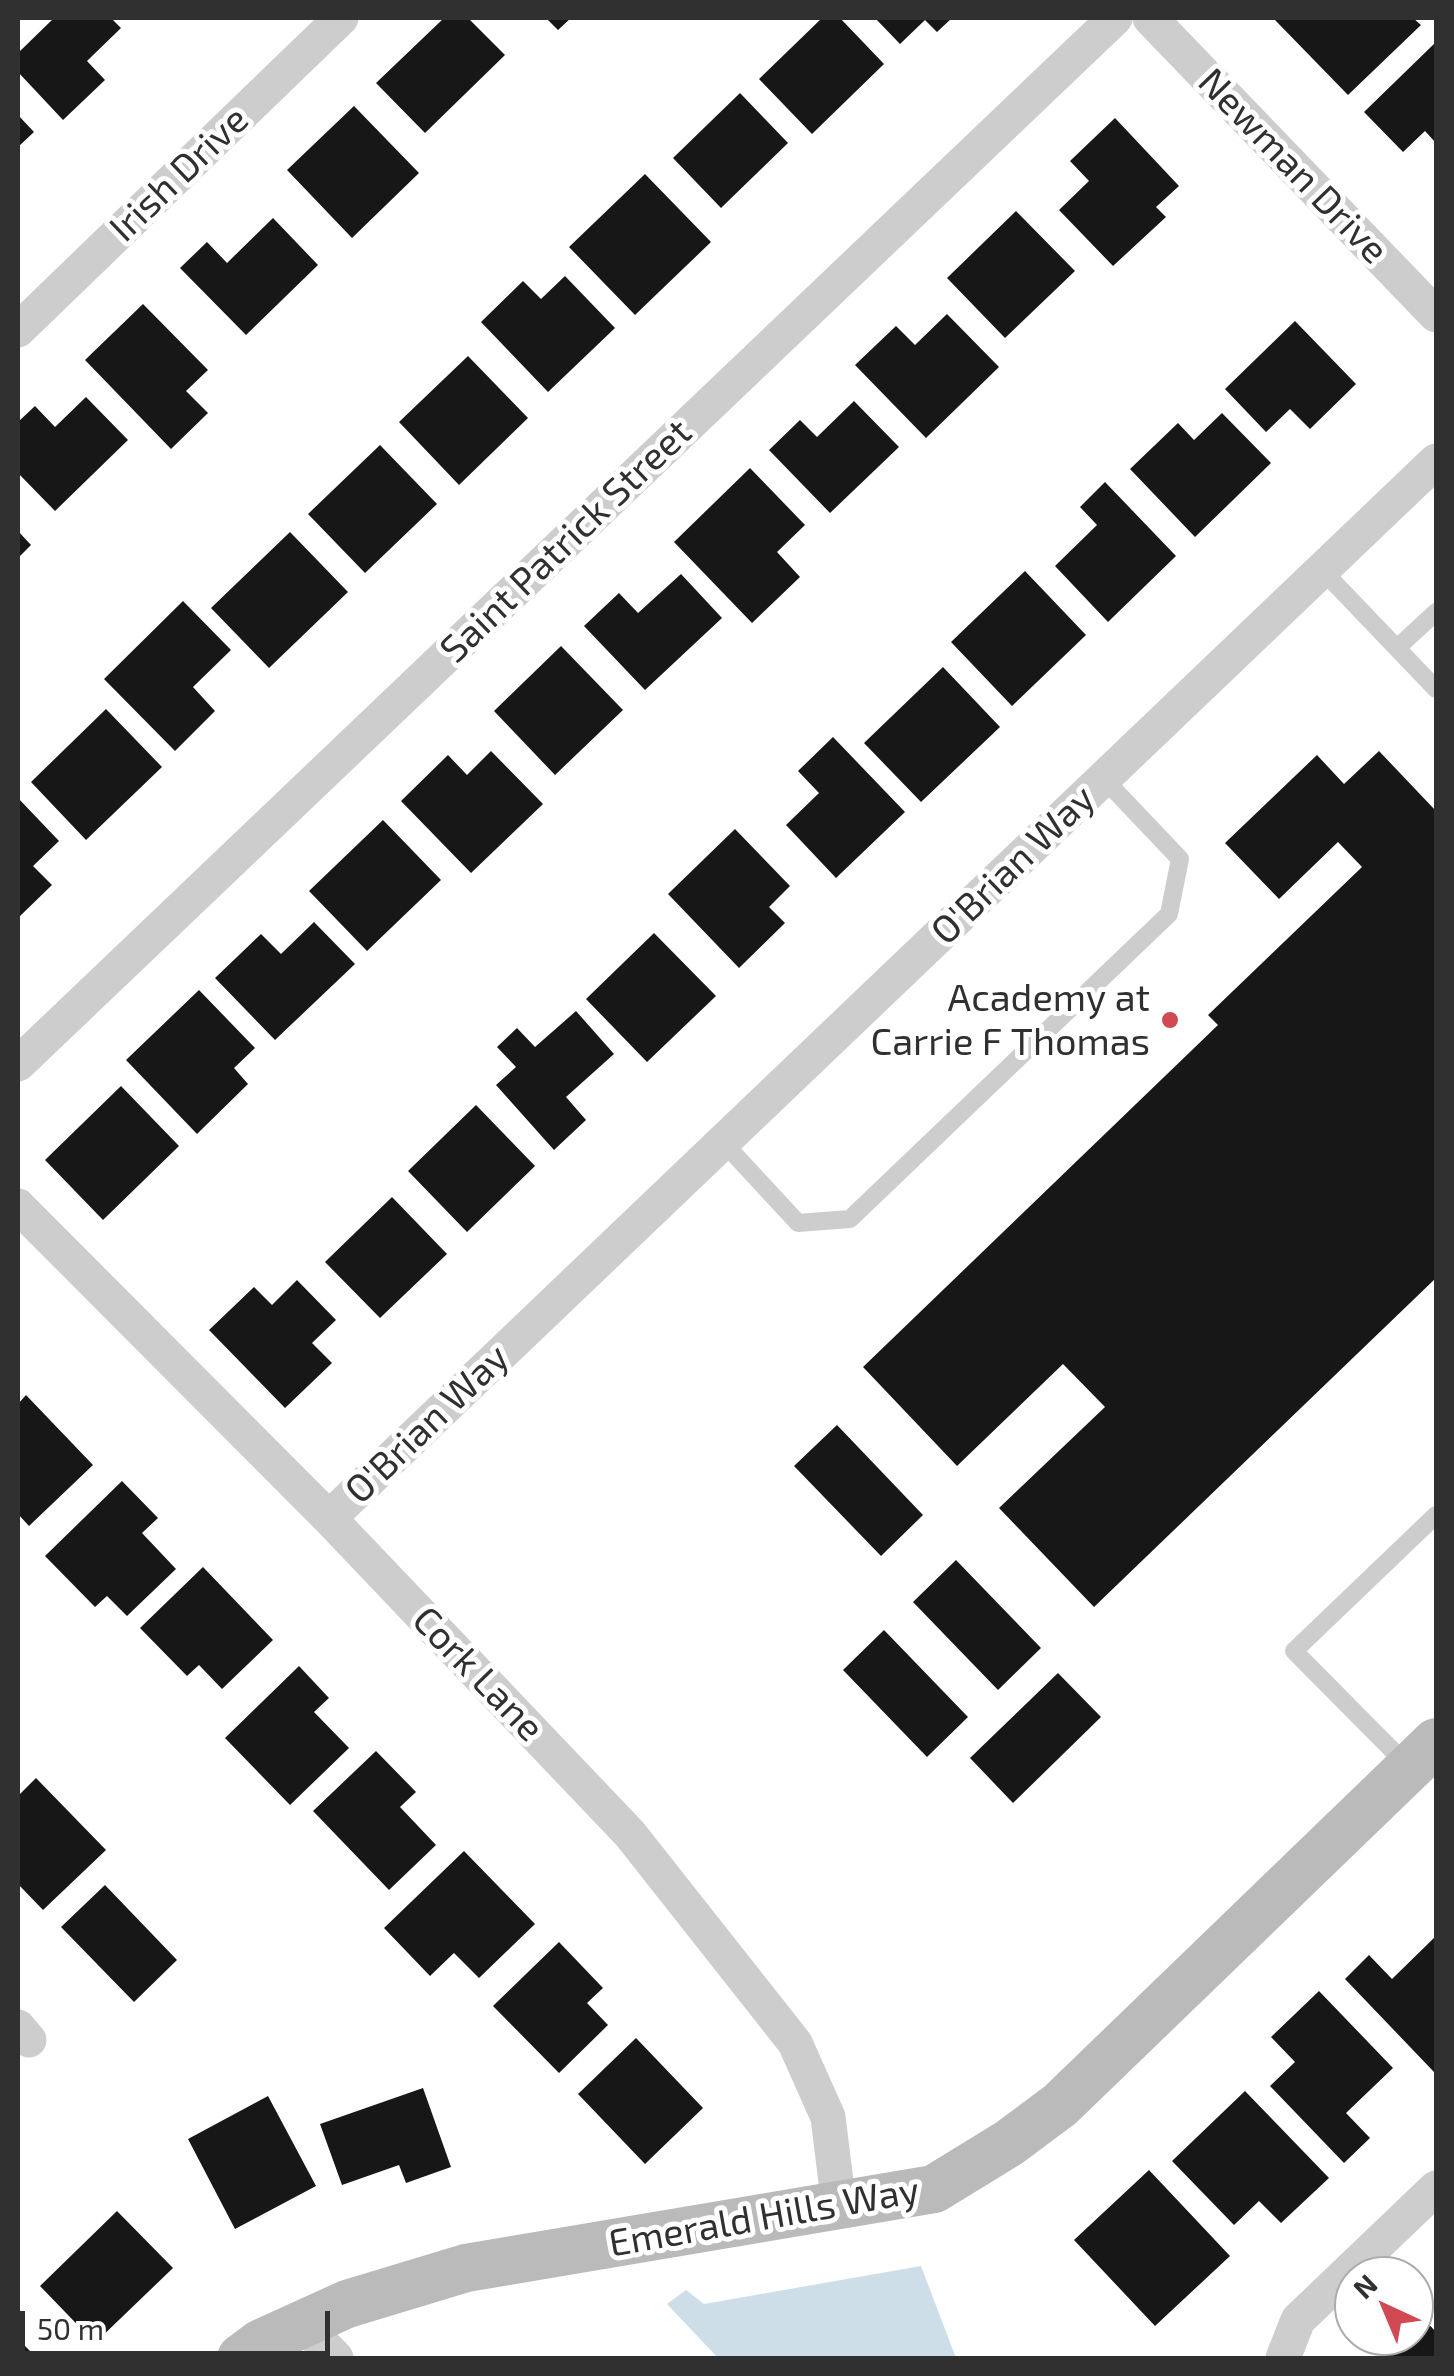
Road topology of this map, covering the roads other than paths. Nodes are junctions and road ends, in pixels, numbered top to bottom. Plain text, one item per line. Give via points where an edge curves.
1 (341, 18) edge
2 (1115, 18) edge
3 (1150, 18) edge
4 (1436, 315) edge
5 (18, 330) edge
6 (1436, 461) edge
7 (1322, 570) junction
8 (1436, 612) edge
9 (1397, 648) junction
10 (1436, 688) edge
11 (1104, 779) junction
12 (18, 1064) edge
13 (724, 1142) junction
14 (18, 1206) edge
15 (1436, 1515) edge
16 (329, 1518) junction
17 (1423, 1755) edge
18 (1436, 2188) edge
19 (839, 2206) junction
20 (303, 2324) junction
21 (241, 2358) edge
22 (336, 2358) edge
23 (1283, 2358) edge

1 - 5 street, Irish Drive
2 - 12 street, Saint Patrick Street
3 - 4 street, Newman Drive
6 - 7 street, O'Brian Way
7 - 9 lane
7 - 11 street, O'Brian Way
8 - 9 lane
9 - 10 lane
11 - 13 street, O'Brian Way
11 - 13 lane via 1180,860 1169,914 850,1218 798,1223
13 - 16 street, O'Brian Way
14 - 16 street, Cork Lane
15 - 17 lane via 1294,1650
16 - 19 street, Cork Lane via 630,1834 794,2043 828,2116
17 - 19 street, Emerald Hills Way via 1060,2105 934,2189
18 - 23 street via 1298,2320
19 - 20 street, Emerald Hills Way via 466,2268
20 - 21 street, Emerald Hills Way
20 - 22 street

